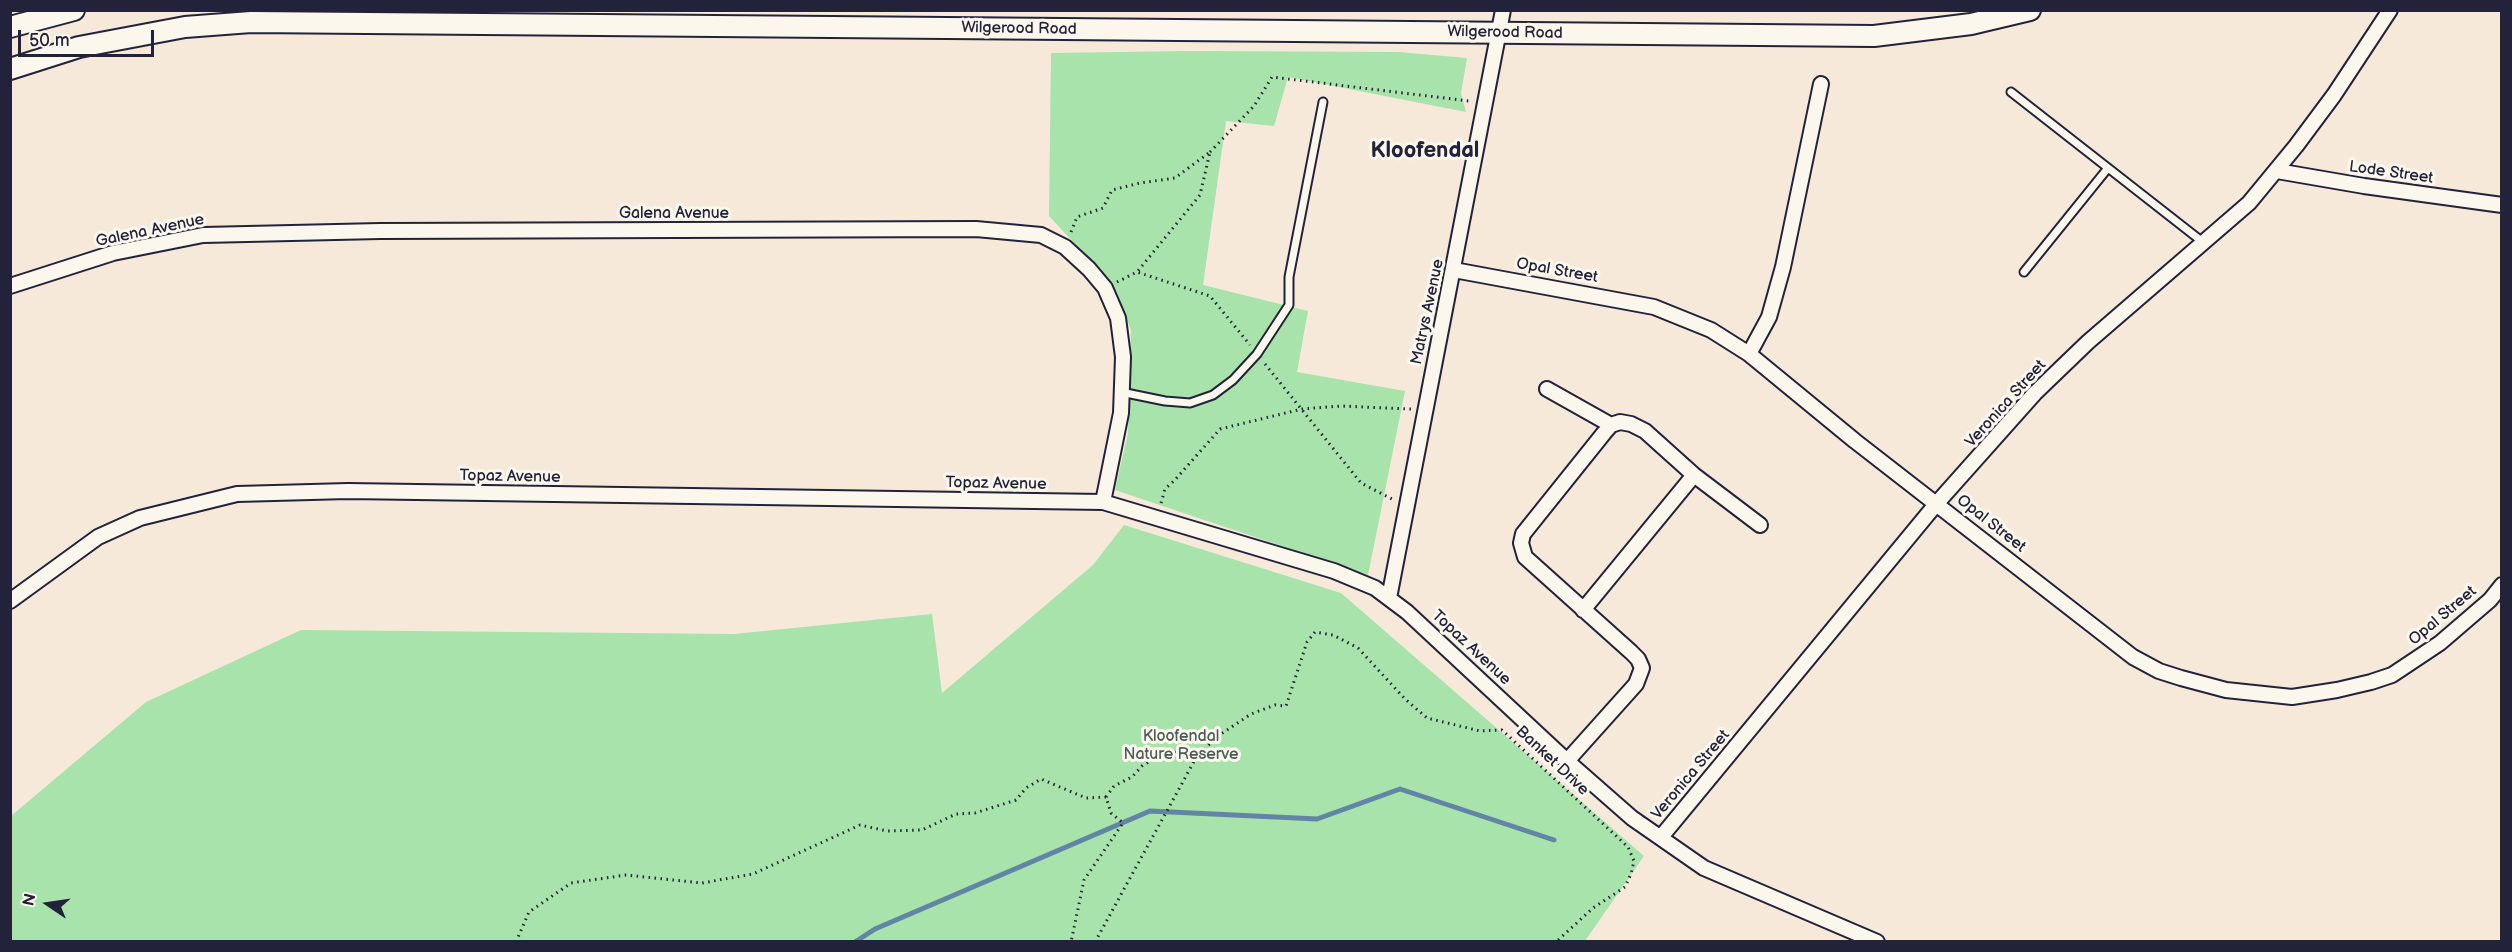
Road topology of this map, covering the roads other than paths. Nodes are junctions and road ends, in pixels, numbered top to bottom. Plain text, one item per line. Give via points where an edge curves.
1 (74, 10) edge
2 (1503, 10) edge
3 (2030, 10) edge
4 (2390, 10) edge
5 (10, 27) edge
6 (1497, 33) junction
7 (10, 69) edge
8 (1821, 84) dead end
9 (2011, 92) dead end
10 (1323, 102) dead end
11 (2108, 168) junction
12 (2277, 171) junction
13 (2502, 205) edge
14 (2204, 243) junction
15 (1454, 270) junction
16 (2024, 272) dead end
17 (10, 286) edge
18 (1749, 354) junction
19 (1547, 389) dead end
20 (1122, 392) junction
21 (1611, 425) junction
22 (1694, 475) junction
23 (1103, 502) junction
24 (1937, 503) junction
25 (1760, 525) dead end
26 (2502, 585) edge
27 (1389, 598) junction
28 (10, 601) edge
29 (1583, 610) junction
30 (1567, 761) junction
31 (1661, 837) junction
32 (1877, 942) edge

1 - 5 street
2 - 6 street, Matrys Avenue
3 - 6 street, Wilgerood Road via 1971,24 1874,36
4 - 12 street, Veronica Street
6 - 7 street, Wilgerood Road via 251,21 185,27 79,47
6 - 15 street, Matrys Avenue
8 - 18 street via 1783,267 1769,317
9 - 11 lane
10 - 20 lane via 1289,277 1289,305 1257,354 1233,380 1212,395 1190,403
11 - 14 lane
11 - 16 lane
12 - 13 street, Lode Street
12 - 14 street, Veronica Street via 2249,203
14 - 24 street, Veronica Street via 2058,371
15 - 18 street, Opal Street via 1654,307 1711,330
15 - 27 street, Matrys Avenue
17 - 20 street, Galena Avenue via 113,253 203,235 976,230 1041,234 1065,247 1105,288 1118,318
18 - 24 street, Opal Street
19 - 21 street
20 - 23 street, Galena Avenue
21 - 22 street via 1620,422 1645,431
21 - 29 street via 1523,534 1521,543 1525,557
22 - 25 street
22 - 29 street
23 - 27 street, Topaz Avenue via 1334,572 1375,588
23 - 28 street, Topaz Avenue via 348,491 237,494 140,518 98,537
24 - 26 street, Opal Street via 2133,657 2170,675 2226,690 2292,696 2352,687 2392,675 2454,632
24 - 31 street, Veronica Street
27 - 30 street, Topaz Avenue
29 - 30 street via 1638,659 1641,673 1636,684
30 - 31 street, Topaz Avenue via 1632,818
31 - 32 street, Topaz Avenue via 1704,868

